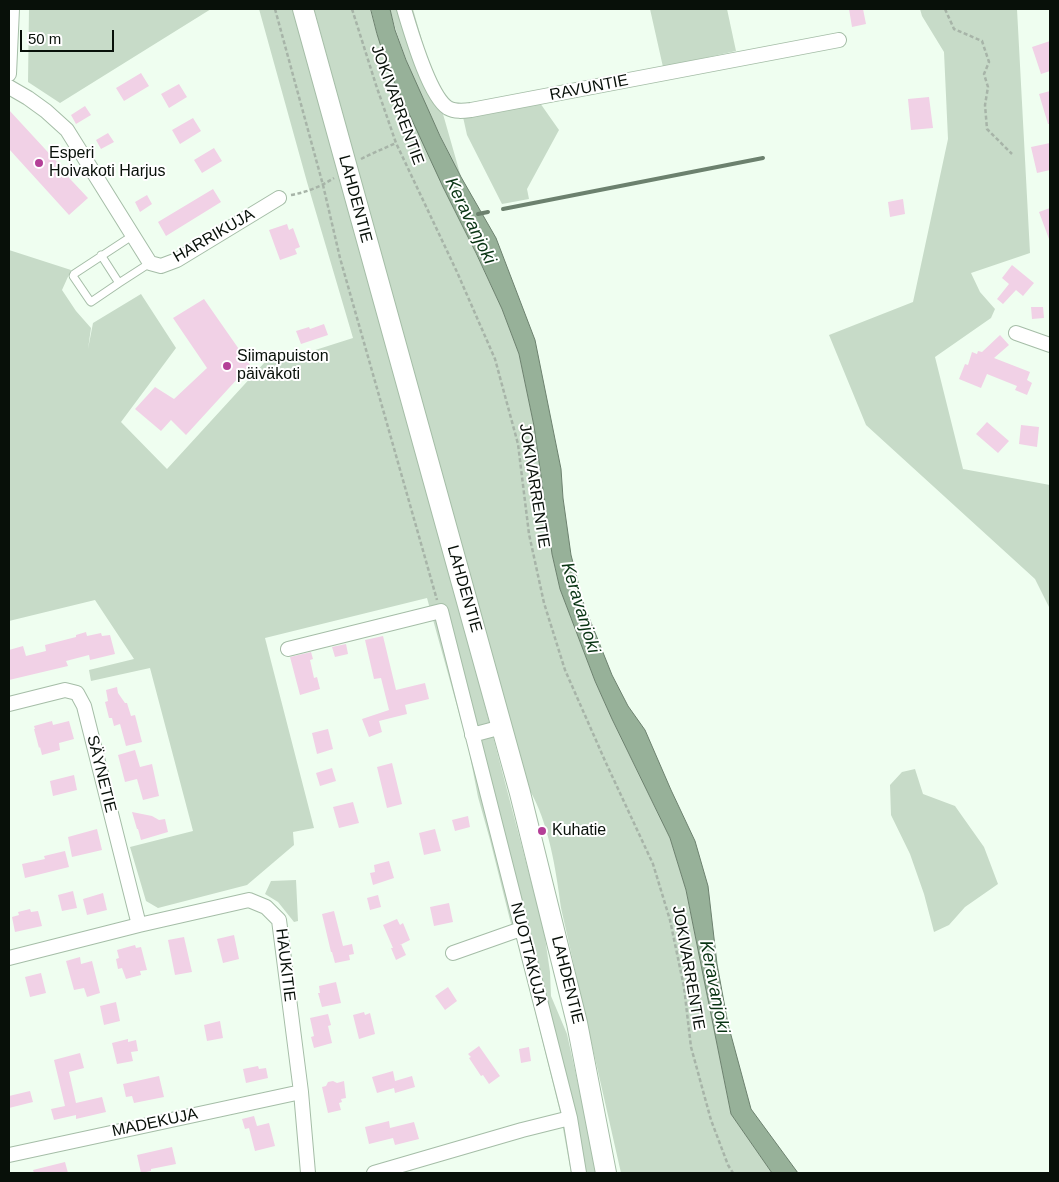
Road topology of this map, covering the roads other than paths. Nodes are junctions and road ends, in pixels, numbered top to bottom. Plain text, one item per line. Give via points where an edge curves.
1 (12, 9) edge
2 (303, 9) edge
3 (404, 9) edge
4 (839, 40) dead end
5 (9, 74) edge
6 (9, 87) edge
7 (280, 198) road end
8 (132, 236) junction
9 (100, 256) junction
10 (150, 263) junction
11 (119, 283) junction
12 (1016, 333) dead end
13 (1050, 345) edge
14 (288, 649) dead end
15 (9, 704) edge
16 (502, 727) junction
17 (472, 735) junction
18 (139, 925) junction
19 (521, 928) junction
20 (453, 954) dead end
21 (9, 958) edge
22 (301, 1092) junction
23 (570, 1118) junction
24 (9, 1155) edge
25 (308, 1173) edge
26 (374, 1173) edge
27 (579, 1173) edge
28 (606, 1173) edge

1 - 5 street
2 - 16 main road, LAHDENTIE
3 - 4 street, RAVUNTIE via 425,72 440,102 459,111
6 - 8 street, HARRIKUJA via 46,111 67,130
7 - 10 street, HARRIKUJA via 177,260 161,266
8 - 9 lane
8 - 10 street, HARRIKUJA
9 - 11 lane
9 - 11 lane via 73,276 90,301
10 - 11 lane
12 - 13 street
14 - 17 street, NUOTTAKUJA via 441,611
15 - 18 street, SÄYNETIE via 65,690 77,694 84,706
16 - 17 street
16 - 28 main road, LAHDENTIE via 578,1023
17 - 19 street, NUOTTAKUJA
18 - 21 street, HAUKITIE
18 - 22 street, HAUKITIE via 249,900 266,907 279,920
19 - 20 street
19 - 23 street, NUOTTAKUJA
22 - 24 street, MADEKUJA
22 - 25 street, HAUKITIE
23 - 26 street
23 - 27 street, NUOTTAKUJA

